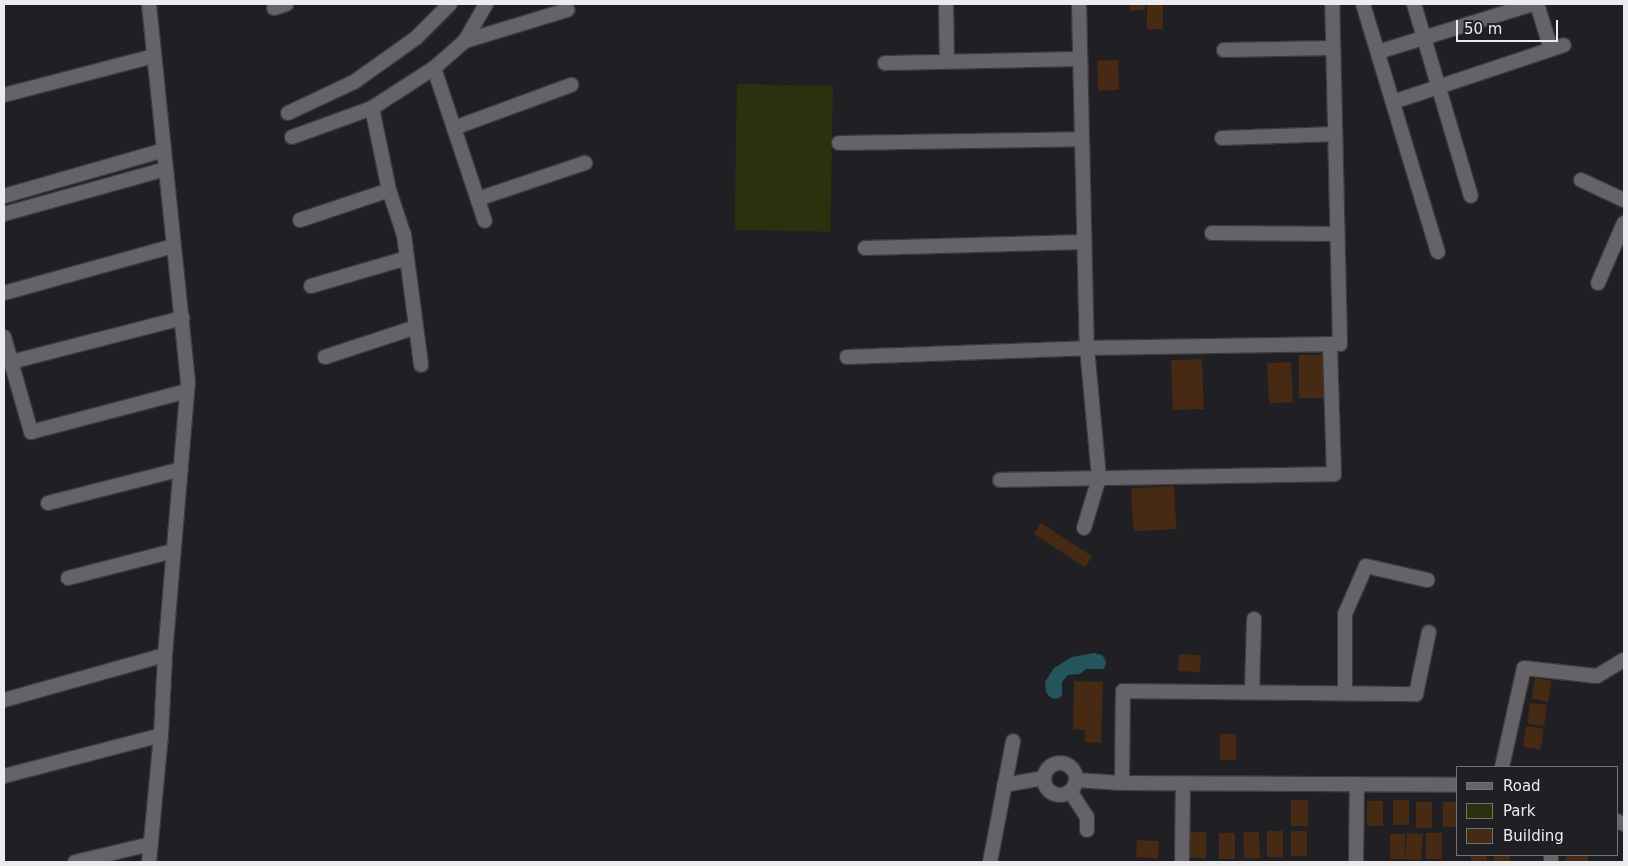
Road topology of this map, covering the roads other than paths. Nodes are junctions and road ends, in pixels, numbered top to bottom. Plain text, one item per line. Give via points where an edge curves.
1 (149, 4) edge
2 (450, 4) edge
3 (486, 4) edge
4 (946, 4) edge
5 (1079, 4) edge
6 (1332, 4) edge
7 (1363, 4) edge
8 (1414, 4) edge
9 (1533, 4) edge
10 (567, 10) dead end
11 (1424, 38) junction
12 (465, 42) junction
13 (1333, 48) junction
14 (1224, 50) dead end
15 (1378, 52) junction
16 (154, 56) junction
17 (1080, 59) junction
18 (947, 61) junction
19 (885, 62) dead end
20 (434, 68) junction
21 (571, 86) dead end
22 (1438, 86) junction
23 (4, 94) edge
24 (1393, 102) junction
25 (372, 108) junction
26 (288, 113) dead end
27 (454, 128) junction
28 (1335, 134) junction
29 (292, 137) dead end
30 (1222, 138) dead end
31 (1082, 139) junction
32 (839, 143) dead end
33 (164, 150) junction
34 (585, 163) dead end
35 (166, 168) junction
36 (1581, 180) dead end
37 (390, 190) junction
38 (4, 196) edge
39 (1471, 196) dead end
40 (478, 199) junction
41 (1624, 200) edge
42 (4, 214) edge
43 (300, 220) dead end
44 (485, 221) dead end
45 (1624, 223) edge
46 (1212, 233) dead end
47 (1337, 234) junction
48 (1084, 242) junction
49 (174, 246) junction
50 (865, 248) dead end
51 (1438, 252) dead end
52 (407, 258) junction
53 (1598, 283) dead end
54 (311, 286) dead end
55 (4, 293) edge
56 (182, 318) junction
57 (416, 327) junction
58 (4, 337) edge
59 (1330, 344) junction
60 (1087, 348) junction
61 (325, 357) dead end
62 (847, 357) dead end
63 (11, 362) junction
64 (421, 365) dead end
65 (187, 391) junction
66 (181, 469) junction
67 (1099, 478) junction
68 (1000, 480) dead end
69 (48, 503) dead end
70 (1084, 528) dead end
71 (173, 551) junction
72 (68, 578) dead end
73 (1427, 580) dead end
74 (1254, 619) dead end
75 (1429, 632) dead end
76 (165, 655) junction
77 (1624, 660) edge
78 (1252, 692) junction
79 (1345, 693) junction
80 (4, 700) edge
81 (161, 735) junction
82 (1013, 741) dead end
83 (1502, 766) edge
84 (4, 776) edge
85 (1044, 778) junction
86 (1122, 782) junction
87 (1183, 783) junction
88 (1357, 784) junction
89 (1004, 785) junction
90 (1073, 785) junction
91 (1456, 785) edge
92 (1087, 830) dead end
93 (151, 844) junction
94 (75, 862) edge
95 (149, 862) edge
96 (990, 862) edge
97 (1182, 862) edge
98 (1356, 862) edge

1 - 16 street
2 - 26 street via 416,38 354,82
3 - 12 street
4 - 18 street
5 - 17 street
6 - 13 street
7 - 15 street
8 - 11 street
9 - 11 street
9 - 22 street via 1557,47
10 - 12 street
11 - 15 street
11 - 22 street
12 - 20 street
13 - 14 street
13 - 28 street
15 - 24 street
16 - 23 street
16 - 33 street
17 - 18 street
17 - 31 street
18 - 19 street
20 - 25 street
20 - 27 street
21 - 27 street
22 - 24 street
22 - 39 street
24 - 51 street
25 - 29 street
25 - 37 street
27 - 40 street
28 - 30 street
28 - 47 street
31 - 32 street
31 - 48 street
33 - 35 street
33 - 38 street
34 - 40 street
35 - 42 street
35 - 49 street
36 - 41 street
37 - 43 street
37 - 52 street via 404,235
40 - 44 street
45 - 53 street
46 - 47 street
47 - 59 street via 1340,344
48 - 50 street
48 - 60 street
49 - 55 street
49 - 56 street
52 - 54 street
52 - 57 street
56 - 63 street
56 - 65 street
57 - 61 street
57 - 64 street
58 - 63 street
59 - 60 street
59 - 67 street via 1334,474
60 - 62 street
60 - 67 street
63 - 65 street via 31,432
65 - 66 street
66 - 69 street
66 - 71 street
67 - 68 street
67 - 70 street
71 - 72 street
71 - 76 street
73 - 79 street via 1366,566 1345,614
74 - 78 street
75 - 79 street via 1416,694
76 - 80 street
76 - 81 street
77 - 83 street via 1597,676 1524,668
78 - 79 street
78 - 86 street via 1122,691
81 - 84 street
81 - 93 street
82 - 89 street
85 - 89 street
85 - 90 street via 1047,787 1055,794 1066,794
85 - 90 street via 1048,768 1062,763 1072,768
86 - 87 street
86 - 90 street
87 - 88 street
87 - 97 street
88 - 91 street
88 - 98 street
89 - 96 street
90 - 92 street via 1087,817
93 - 94 street
93 - 95 street

